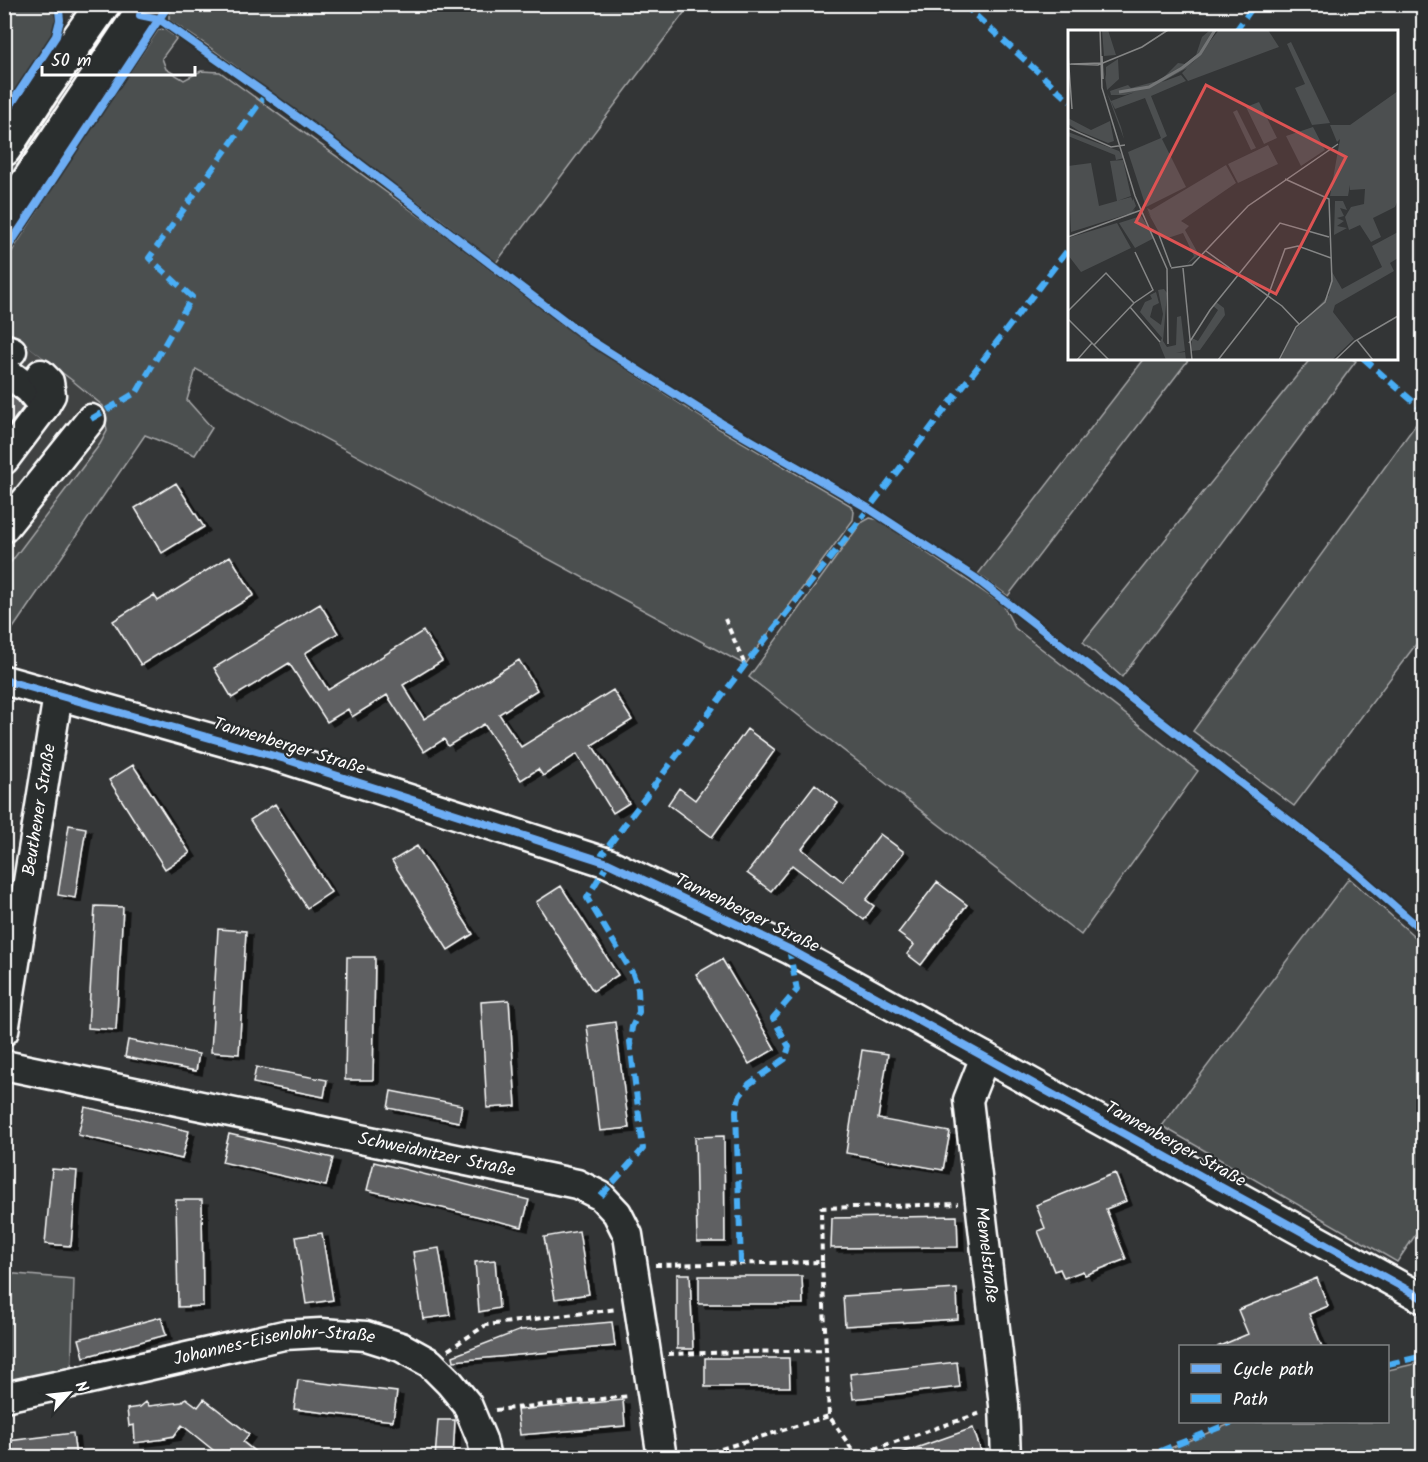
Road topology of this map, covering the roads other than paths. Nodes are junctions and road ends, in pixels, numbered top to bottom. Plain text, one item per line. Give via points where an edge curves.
1 (94, 8) edge
2 (135, 14) edge
3 (4, 149) edge
4 (4, 218) edge
5 (7, 356) edge
6 (41, 374) tunnel mouth
7 (44, 407) junction
8 (92, 419) dead end
9 (4, 460) edge
10 (4, 528) edge
11 (4, 680) edge
12 (58, 695) junction
13 (4, 1031) edge
14 (985, 1057) junction
15 (4, 1065) edge
16 (1424, 1299) edge
17 (4, 1397) edge
18 (486, 1458) edge
19 (662, 1458) edge
20 (1006, 1458) edge

1 - 2 street
1 - 3 main road
2 - 4 main road
5 - 7 street
6 - 7 street via 50,382 51,395
7 - 9 street
8 - 10 street
11 - 12 street, Tannenberger Straße
12 - 13 street, Beuthener Straße
12 - 14 street, Tannenberger Straße via 285,759 608,863 789,949
14 - 16 street, Tannenberger Straße
14 - 20 street, Memelstraße via 968,1100 1004,1405
15 - 19 street, Schweidnitzer Straße via 577,1184 601,1196 617,1213 628,1235
17 - 18 street, Johannes-Eisenlohr-Straße via 284,1335 366,1336 401,1347 430,1363 449,1382 467,1404

